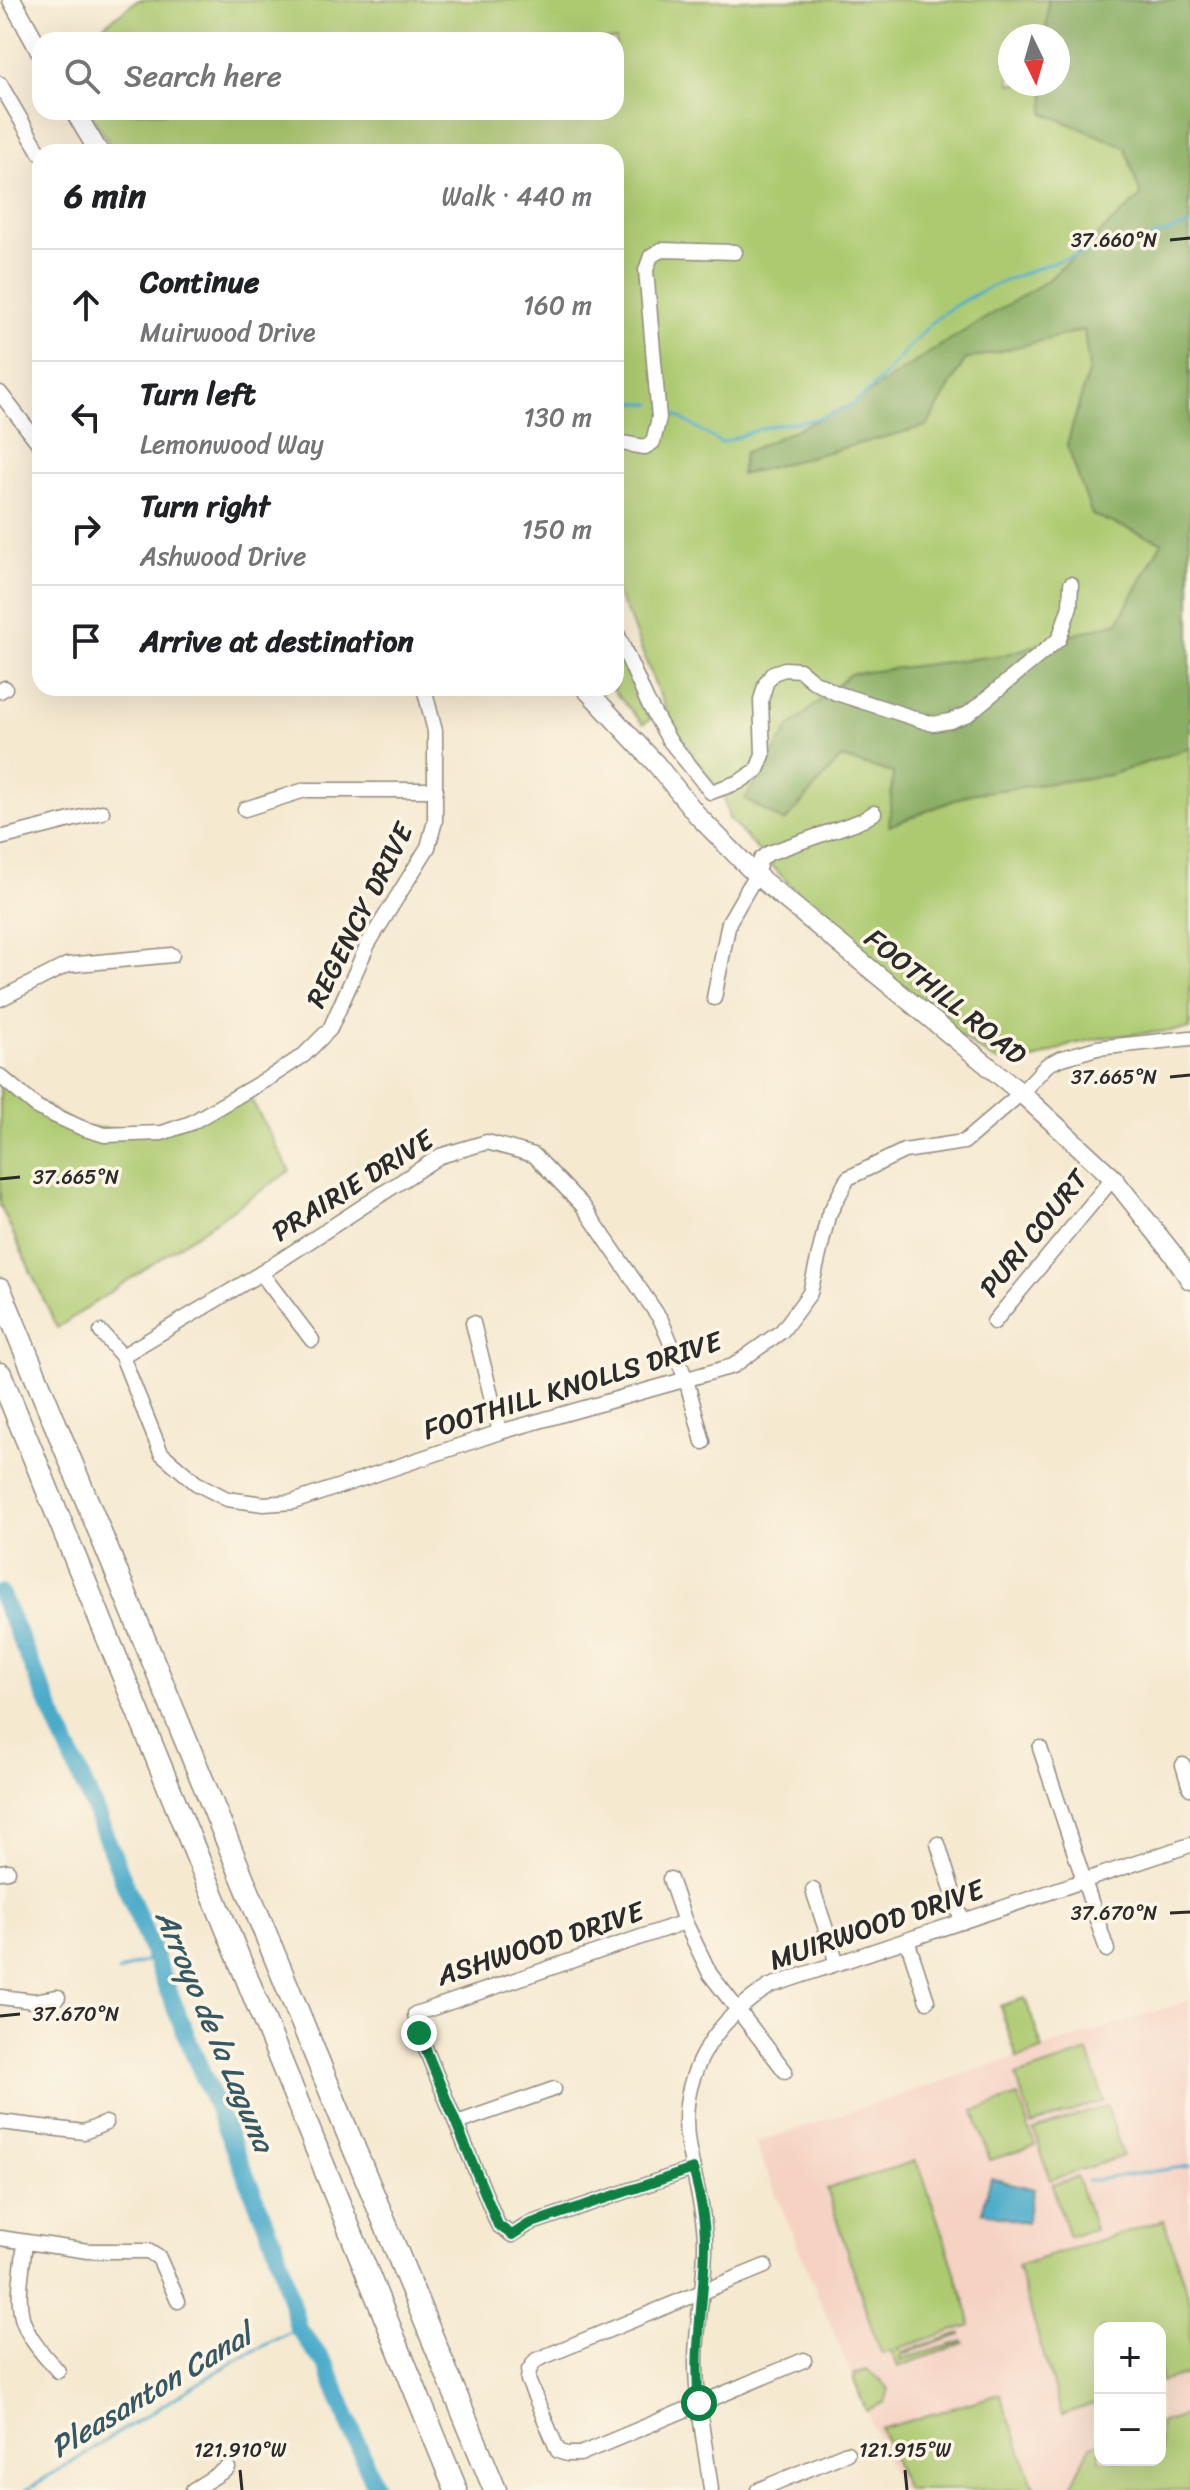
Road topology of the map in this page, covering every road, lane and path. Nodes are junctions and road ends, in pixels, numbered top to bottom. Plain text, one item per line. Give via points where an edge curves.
1 (12, 0) edge
2 (32, 36) edge
3 (0, 84) edge
4 (80, 120) edge
5 (35, 144) edge
6 (94, 144) edge
7 (735, 252) dead end
8 (0, 393) edge
9 (32, 435) edge
10 (624, 443) edge
11 (1071, 584) dead end
12 (624, 649) edge
13 (426, 696) edge
14 (592, 696) edge
15 (604, 696) edge
16 (656, 764) junction
17 (436, 790) junction
18 (711, 792) junction
19 (245, 809) dead end
20 (102, 812) dead end
21 (874, 813) dead end
22 (698, 816) junction
23 (0, 838) edge
24 (756, 875) junction
25 (172, 955) dead end
26 (714, 998) dead end
27 (0, 999) edge
28 (1190, 1038) edge
29 (0, 1076) edge
30 (1021, 1093) junction
31 (1113, 1178) junction
32 (261, 1273) junction
33 (1190, 1280) edge
34 (0, 1290) edge
35 (994, 1322) dead end
36 (473, 1323) dead end
37 (101, 1332) dead end
38 (312, 1340) dead end
39 (122, 1356) junction
40 (0, 1374) edge
41 (686, 1379) junction
42 (500, 1432) junction
43 (703, 1442) dead end
44 (1040, 1748) dead end
45 (1183, 1765) dead end
46 (1190, 1788) edge
47 (938, 1844) dead end
48 (1190, 1845) edge
49 (670, 1879) dead end
50 (1084, 1882) junction
51 (813, 1890) dead end
52 (685, 1922) junction
53 (962, 1922) junction
54 (907, 1940) junction
55 (1107, 1950) dead end
56 (837, 1963) junction
57 (0, 1997) edge
58 (58, 1997) dead end
59 (927, 2001) dead end
60 (737, 2008) junction
61 (785, 2071) dead end
62 (554, 2089) dead end
63 (0, 2122) edge
64 (106, 2123) dead end
65 (457, 2123) junction
66 (693, 2169) junction
67 (0, 2238) edge
68 (25, 2242) junction
69 (765, 2266) dead end
70 (701, 2293) junction
71 (178, 2301) dead end
72 (804, 2360) dead end
73 (58, 2371) dead end
74 (699, 2403) junction
75 (847, 2453) dead end
76 (228, 2468) dead end
77 (193, 2490) edge
78 (456, 2490) edge
79 (495, 2490) edge
80 (711, 2490) edge
81 (758, 2490) edge

1 - 2 main road
3 - 5 street
4 - 6 main road
7 - 10 street via 661,250 651,256 646,270 659,418 653,442 645,447
8 - 9 street
11 - 18 street via 1059,639 968,714 950,721 933,724 836,693 800,670 773,673 761,700 763,755 757,770
12 - 18 street via 669,740
13 - 17 street, REGENCY DRIVE via 435,731
14 - 16 main road, FOOTHILL ROAD
15 - 16 main road, FOOTHILL ROAD
16 - 22 main road, FOOTHILL ROAD
17 - 19 street via 305,790
17 - 29 street, REGENCY DRIVE via 428,847 368,944 330,1029 272,1076 191,1123 162,1133 105,1135 38,1108
18 - 22 street
20 - 23 street
21 - 24 street via 769,853
22 - 24 main road, FOOTHILL ROAD
24 - 26 street via 729,922
24 - 30 main road, FOOTHILL ROAD
25 - 27 street via 67,965
28 - 30 street, FOOTHILL KNOLLS DRIVE via 1097,1048 1059,1059
30 - 31 main road, FOOTHILL ROAD
30 - 41 street, FOOTHILL KNOLLS DRIVE via 964,1142 904,1151 848,1178 828,1216 810,1293 782,1331 733,1366
31 - 33 main road, FOOTHILL ROAD
31 - 35 street, PURI COURT
32 - 38 street
32 - 39 street, PRAIRIE DRIVE
32 - 41 street, PRAIRIE DRIVE via 440,1156 487,1142 534,1155 583,1206 661,1320
34 - 79 highway
36 - 42 street
37 - 39 street, FOOTHILL KNOLLS DRIVE
39 - 42 street, FOOTHILL KNOLLS DRIVE via 161,1453 196,1483 227,1499 293,1502
40 - 78 highway
41 - 42 street, FOOTHILL KNOLLS DRIVE
41 - 43 street, PRAIRIE DRIVE
44 - 50 street
45 - 46 street
47 - 53 street
48 - 50 street, MUIRWOOD DRIVE
49 - 52 street
50 - 53 street, MUIRWOOD DRIVE
50 - 55 street
51 - 56 street
52 - 60 street via 710,1974
52 - 65 street, ASHWOOD DRIVE via 415,2014
53 - 54 street, MUIRWOOD DRIVE
54 - 56 street, MUIRWOOD DRIVE
54 - 59 street
56 - 60 street, MUIRWOOD DRIVE via 770,1986
57 - 58 street
60 - 61 street
60 - 66 street, MUIRWOOD DRIVE via 702,2054 691,2083 686,2129
62 - 65 street
63 - 64 street via 84,2132
65 - 66 street, ASHWOOD DRIVE via 498,2225 512,2235 529,2224
66 - 70 street, MUIRWOOD DRIVE via 704,2222
67 - 68 street
68 - 71 street via 88,2251 148,2251 159,2258
68 - 73 street via 19,2302 23,2325
69 - 70 street
70 - 74 street, MUIRWOOD DRIVE
70 - 74 street via 536,2360 528,2380 558,2451 567,2454 580,2454
72 - 74 street
74 - 80 street, MUIRWOOD DRIVE
75 - 81 street
76 - 77 street

